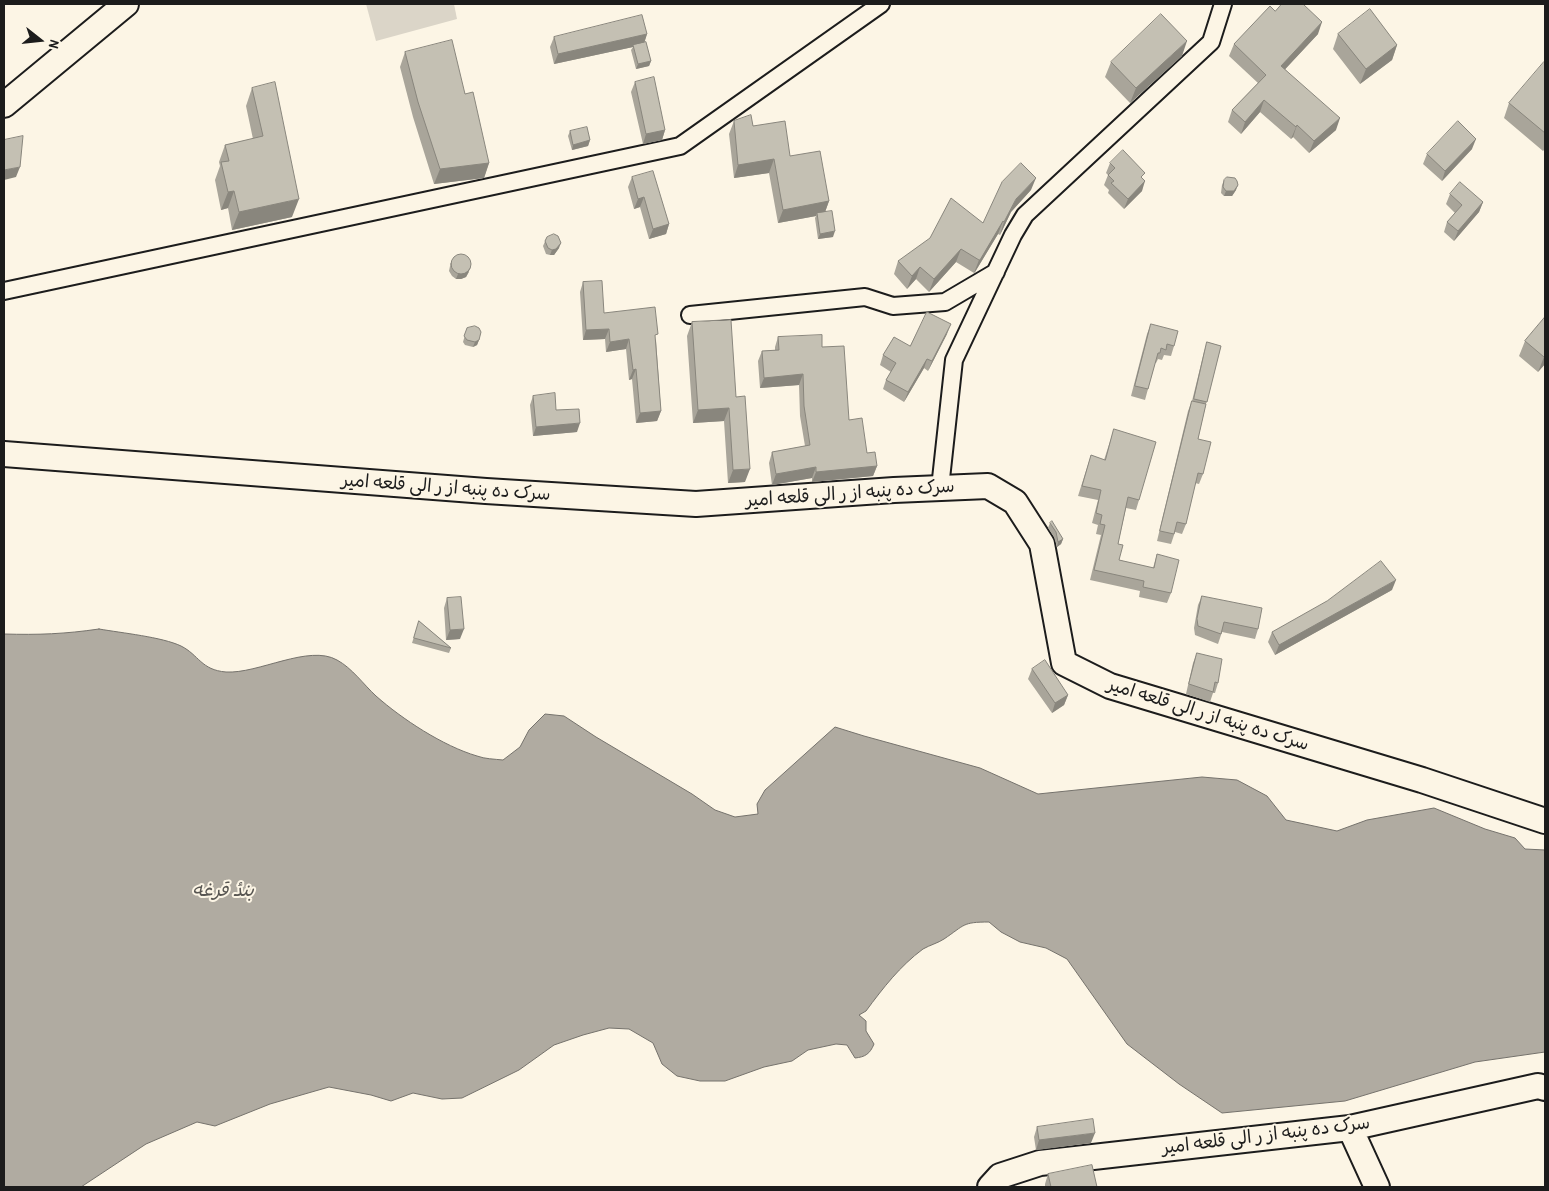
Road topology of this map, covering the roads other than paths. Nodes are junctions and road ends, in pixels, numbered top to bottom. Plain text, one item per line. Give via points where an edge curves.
1 (126, 4) edge
2 (881, 4) edge
3 (1223, 4) edge
4 (4, 105) edge
5 (996, 272) junction
6 (4, 291) edge
7 (690, 315) dead end
8 (4, 454) edge
9 (940, 488) junction
10 (1545, 821) edge
11 (1545, 1088) edge
12 (1350, 1128) junction
13 (990, 1187) edge
14 (1377, 1187) edge

1 - 4 street
2 - 6 street via 680,146
3 - 5 street via 1211,42 1025,215
5 - 7 street via 945,302 892,306 865,297
5 - 9 street via 954,360
8 - 9 street, سرک ده پنبه از ر الی قلعه امیر via 696,504
9 - 10 street, سرک ده پنبه از ر الی قلعه امیر via 988,486 1015,502 1042,544 1064,663 1110,686 1422,780
11 - 12 street, سرک ده پنبه از ر الی قلعه امیر via 1538,1086
12 - 13 street, سرک ده پنبه از ر الی قلعه امیر via 1040,1164 1000,1176
12 - 14 street

